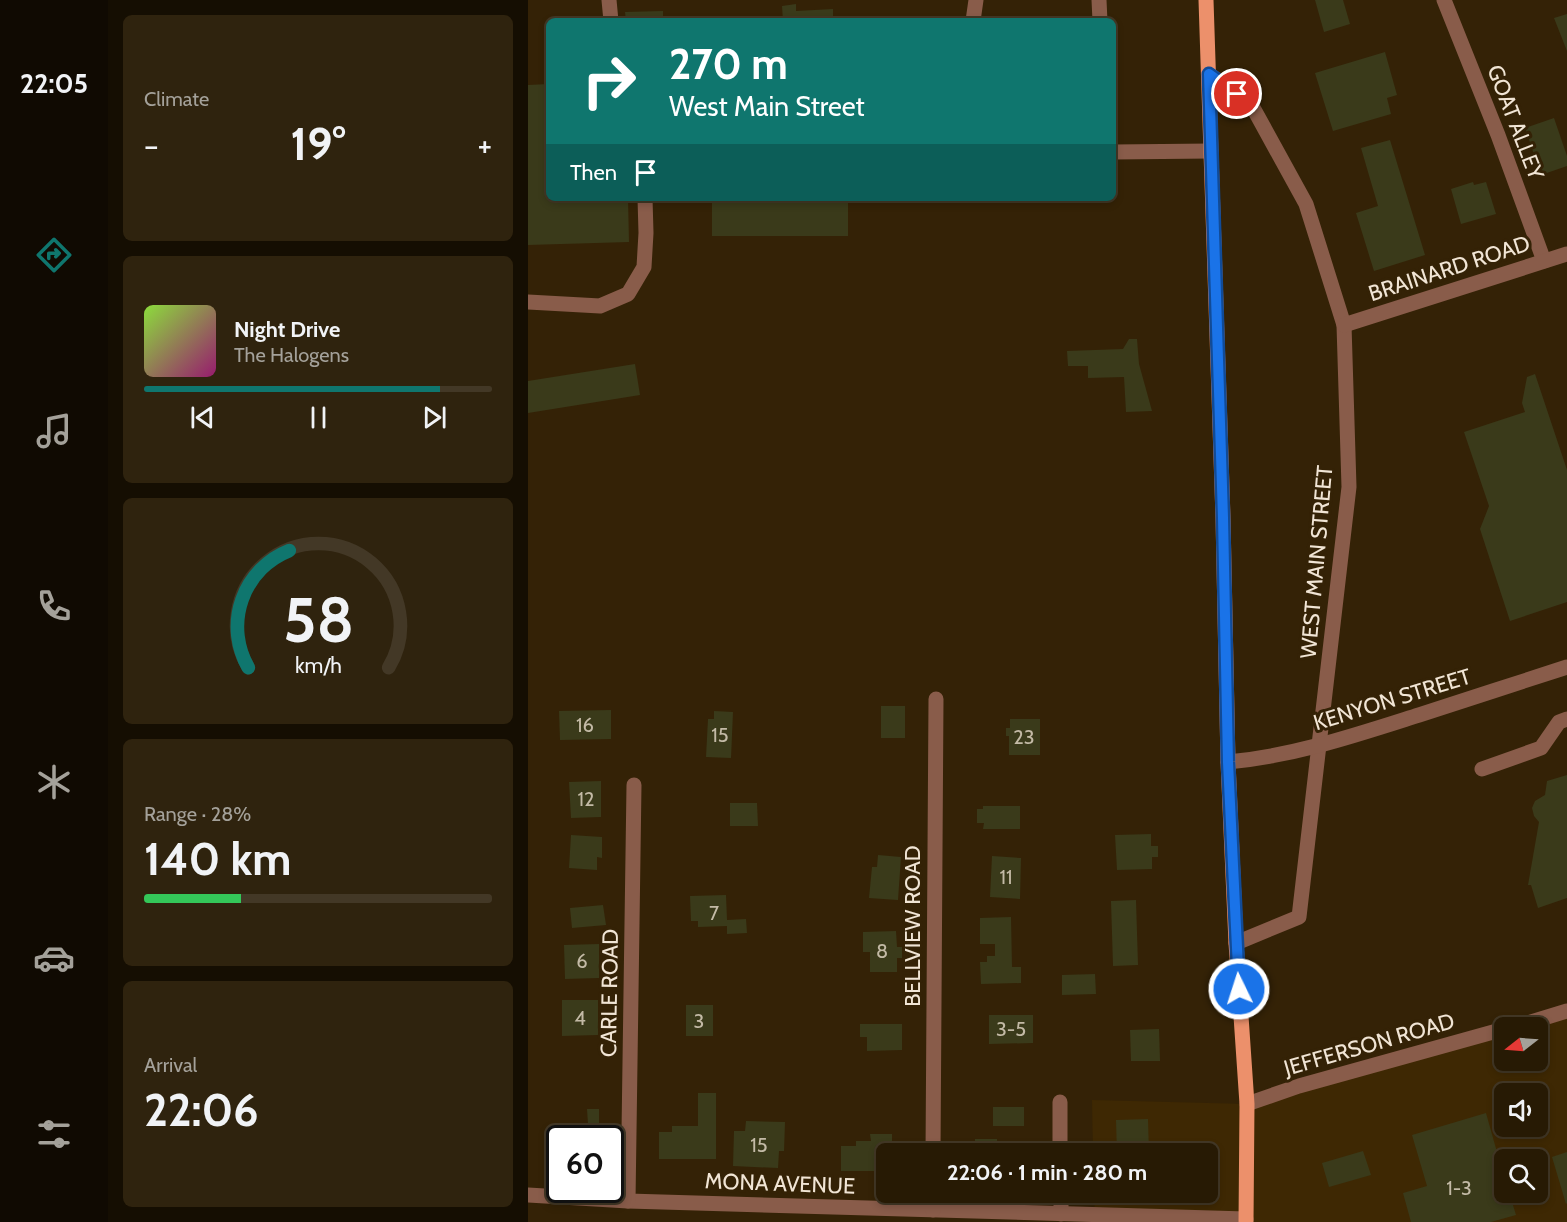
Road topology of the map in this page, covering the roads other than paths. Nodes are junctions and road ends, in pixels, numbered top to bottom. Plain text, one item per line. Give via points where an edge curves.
1 (609, 0) edge
2 (976, 0) edge
3 (1099, 0) edge
4 (1206, 0) edge
5 (1444, 0) edge
6 (611, 18) edge
7 (973, 18) edge
8 (1100, 18) edge
9 (1209, 74) junction
10 (1211, 151) junction
11 (1116, 152) edge
12 (645, 201) edge
13 (1567, 254) edge
14 (1544, 261) junction
15 (528, 302) edge
16 (1344, 325) junction
17 (1567, 667) edge
18 (936, 699) dead end
19 (1567, 719) edge
20 (1320, 745) junction
21 (1228, 762) junction
22 (1482, 770) dead end
23 (634, 785) dead end
24 (1236, 943) junction
25 (1567, 1011) edge
26 (1547, 1017) edge
27 (1494, 1032) edge
28 (1060, 1102) dead end
29 (1247, 1104) junction
30 (933, 1143) edge
31 (1060, 1143) edge
32 (528, 1195) edge
33 (628, 1201) junction
34 (933, 1203) edge
35 (1060, 1203) edge
36 (933, 1210) junction
37 (1061, 1214) junction
38 (1246, 1221) edge

1 - 6 street
2 - 7 street
3 - 8 street
4 - 9 main road
5 - 14 street, GOAT ALLEY
9 - 10 main road
9 - 16 street, WEST MAIN STREET via 1251,104 1306,204
10 - 11 street
10 - 21 main road
12 - 15 street via 644,267 628,294 600,306
13 - 14 street, BRAINARD ROAD
14 - 16 street, BRAINARD ROAD
16 - 20 street, WEST MAIN STREET via 1349,487
17 - 20 street, KENYON STREET
18 - 30 street, BELLVIEW ROAD
19 - 22 street via 1558,722 1541,748
20 - 21 street, KENYON STREET
20 - 24 street, WEST MAIN STREET via 1299,917
21 - 24 main road
23 - 33 street, CARLE ROAD
24 - 29 main road
25 - 26 street
27 - 29 street, JEFFERSON ROAD
28 - 31 street
29 - 38 main road
32 - 33 street, MONA AVENUE
33 - 36 street, MONA AVENUE
34 - 36 street
35 - 37 street
36 - 37 street, MONA AVENUE
37 - 38 street, MONA AVENUE

